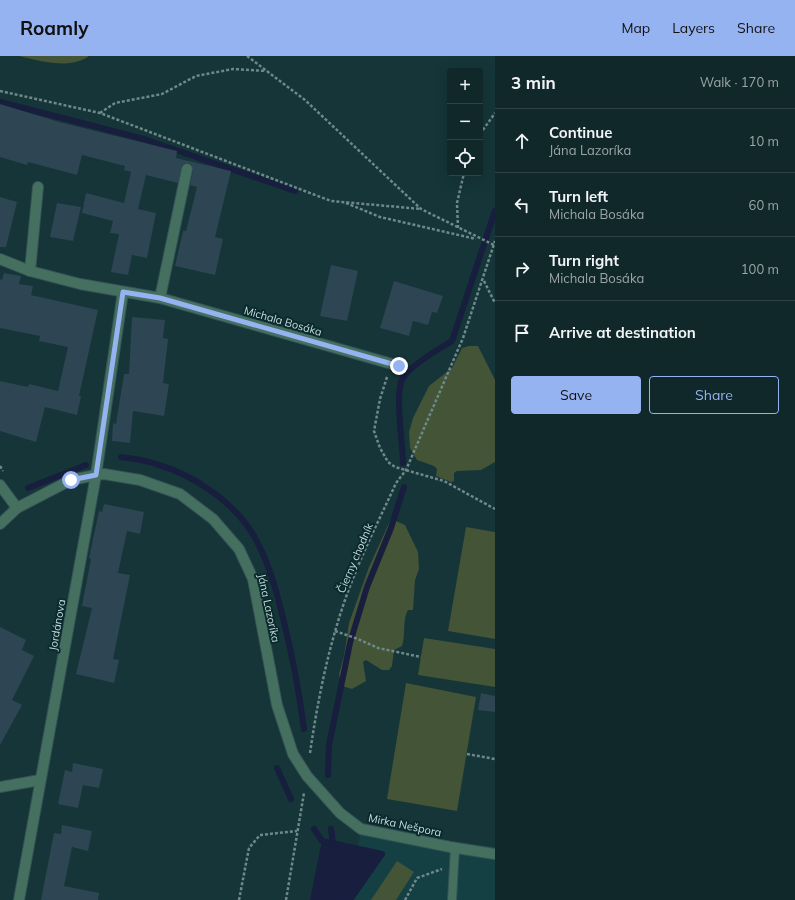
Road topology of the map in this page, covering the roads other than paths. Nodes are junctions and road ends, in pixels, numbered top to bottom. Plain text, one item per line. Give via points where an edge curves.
1 (187, 169) dead end
2 (38, 187) dead end
3 (0, 259) edge
4 (30, 271) junction
5 (123, 292) junction
6 (160, 298) junction
7 (393, 366) road end
8 (96, 475) junction
9 (0, 484) edge
10 (17, 508) junction
11 (0, 524) edge
12 (307, 776) joint
13 (40, 780) junction
14 (0, 787) edge
15 (456, 848) junction
16 (495, 854) edge
17 (19, 900) edge
18 (452, 900) edge

1 - 6 street
2 - 4 street
3 - 4 street, Michala Bosáka
4 - 5 street, Michala Bosáka
5 - 6 street, Michala Bosáka
5 - 8 street
6 - 7 street, Michala Bosáka
8 - 10 street, Jána Lazoríka via 71,480
8 - 12 street, Jána Lazoríka via 140,480 180,494 213,519 239,549 253,579 277,705 293,754
8 - 13 street, Jordánova
9 - 10 street
10 - 11 street, Jána Lazoríka
12 - 15 street, Mirka Nešpora via 340,813 362,829
13 - 14 street
13 - 17 street, Jordánova
15 - 16 street, Mirka Nešpora
15 - 18 lane

